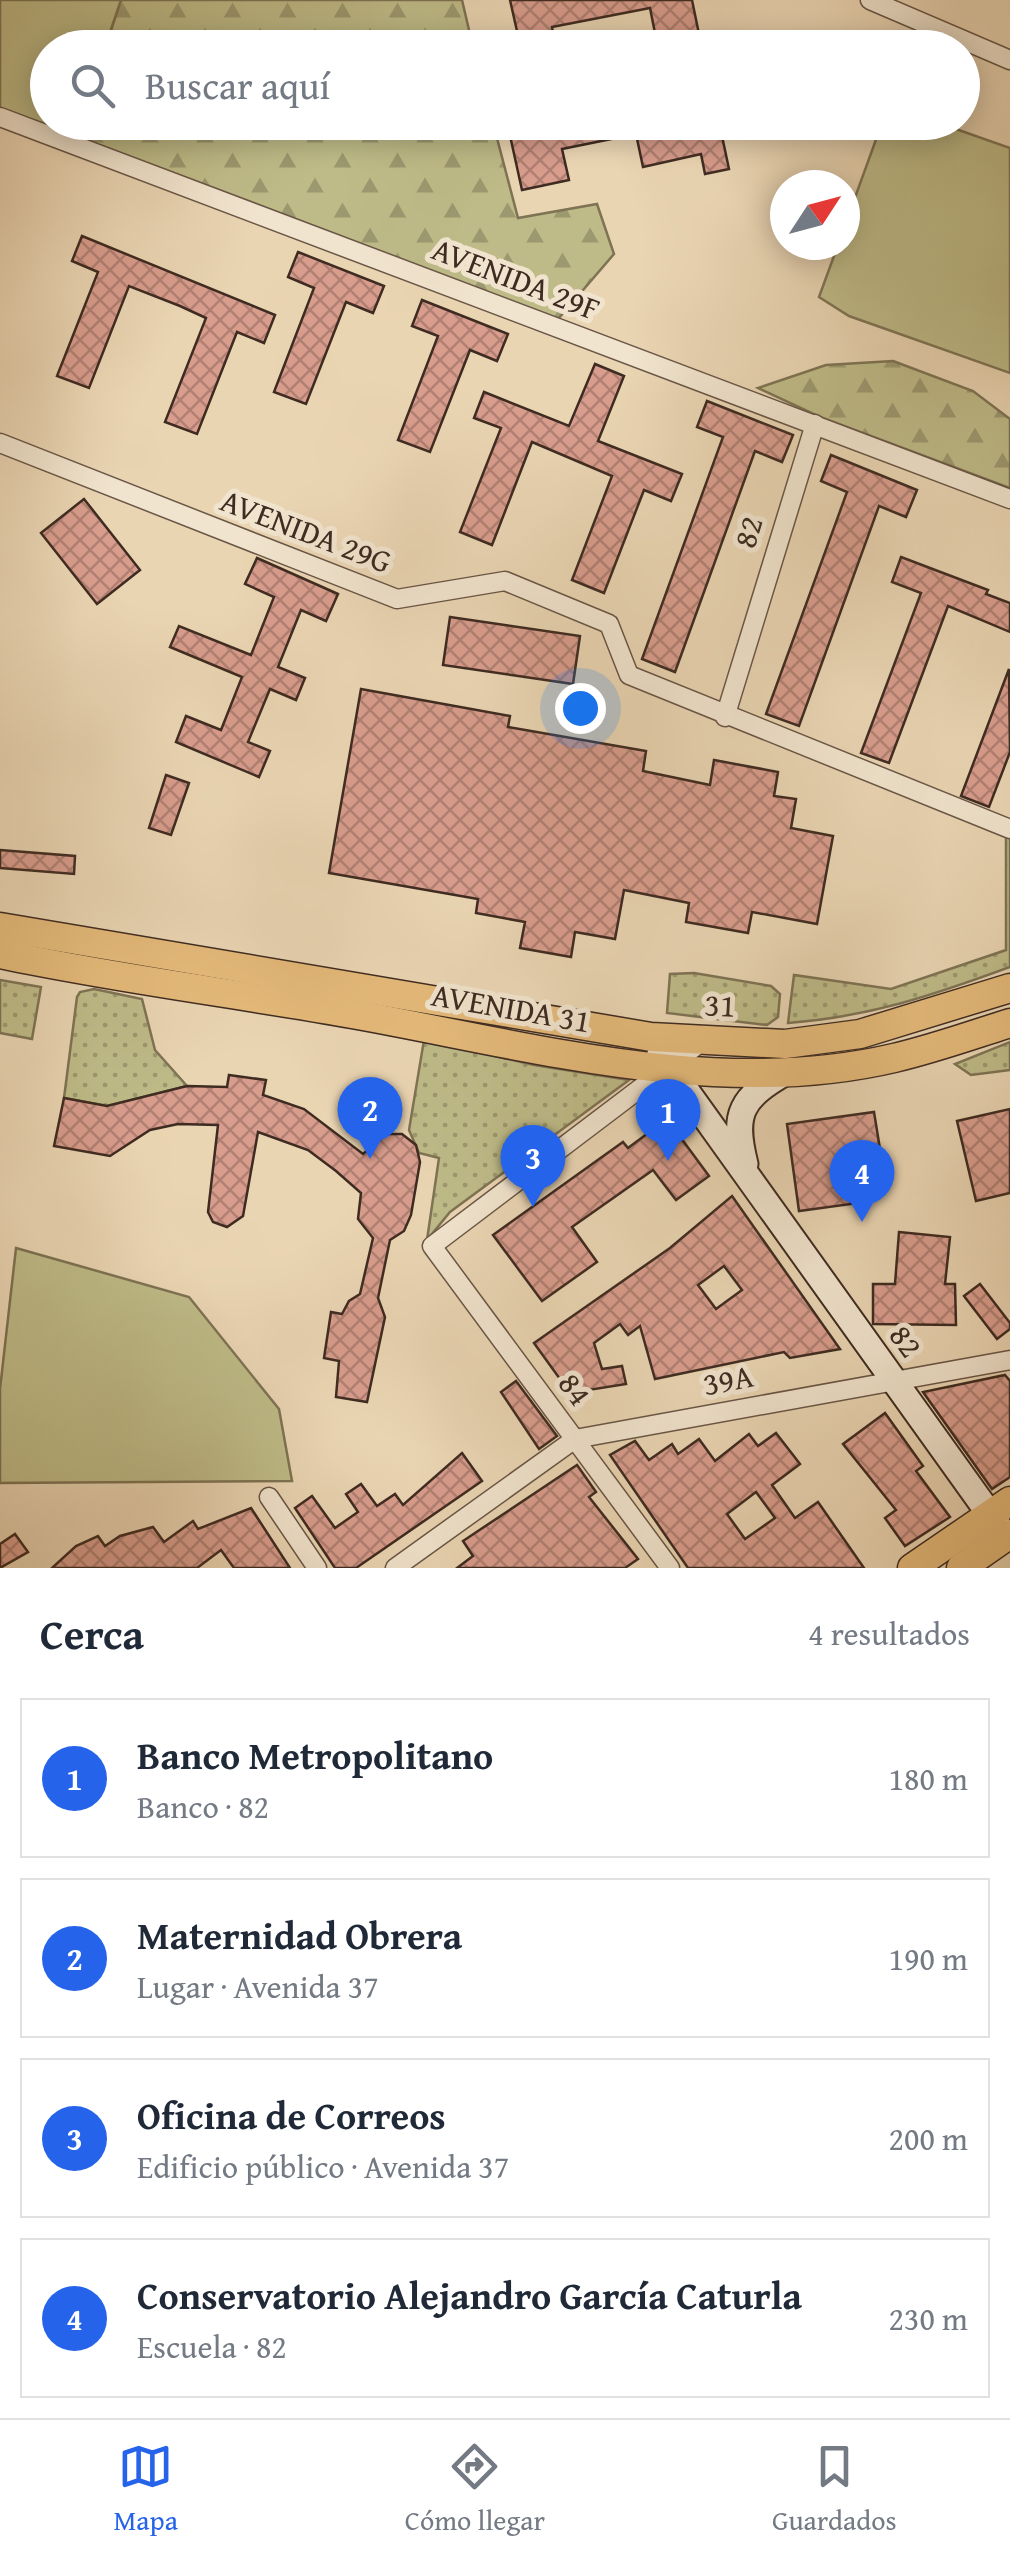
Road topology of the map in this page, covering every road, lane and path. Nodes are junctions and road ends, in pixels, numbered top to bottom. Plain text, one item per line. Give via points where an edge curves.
1 (870, 0) edge
2 (891, 4) edge
3 (946, 30) edge
4 (980, 46) edge
5 (1010, 60) edge
6 (1, 119) edge
7 (30, 130) edge
8 (57, 140) edge
9 (815, 424) junction
10 (0, 443) edge
11 (1010, 499) edge
12 (725, 717) junction
13 (1010, 829) edge
14 (0, 927) edge
15 (0, 954) edge
16 (1010, 988) edge
17 (1010, 1023) edge
18 (651, 1037) junction
19 (704, 1040) junction
20 (668, 1069) junction
21 (786, 1072) junction
22 (748, 1179) junction
23 (1010, 1360) edge
24 (893, 1378) junction
25 (575, 1440) junction
26 (269, 1497) dead end
27 (1005, 1526) edge
28 (664, 1566) edge
29 (317, 1568) edge
30 (395, 1568) edge
31 (912, 1568) edge
32 (961, 1568) edge

1 - 2 street
2 - 3 street
4 - 5 street
6 - 7 street, AVENIDA 29F
8 - 9 street, AVENIDA 29F
9 - 11 street, AVENIDA 29F
9 - 12 street, 82
10 - 12 street, AVENIDA 29G via 397,599 506,581 609,624 629,674
12 - 13 street, AVENIDA 29G
14 - 18 main road, AVENIDA 31
15 - 20 main road, AVENIDA 31
16 - 19 main road, 31 via 860,1034 785,1044
17 - 21 main road, AVENIDA 31 via 892,1059
18 - 19 main road, 31
18 - 20 street, 82
19 - 20 street
20 - 21 main road, AVENIDA 31
20 - 22 street, 82
20 - 25 street, 84 via 432,1246
21 - 22 street, 82 via 753,1091 736,1127
22 - 24 street, 82
23 - 24 street, 39A
24 - 25 street, 39A
24 - 27 street, 82
25 - 28 street, 84
25 - 30 street
26 - 29 street
27 - 31 main road
27 - 32 main road

